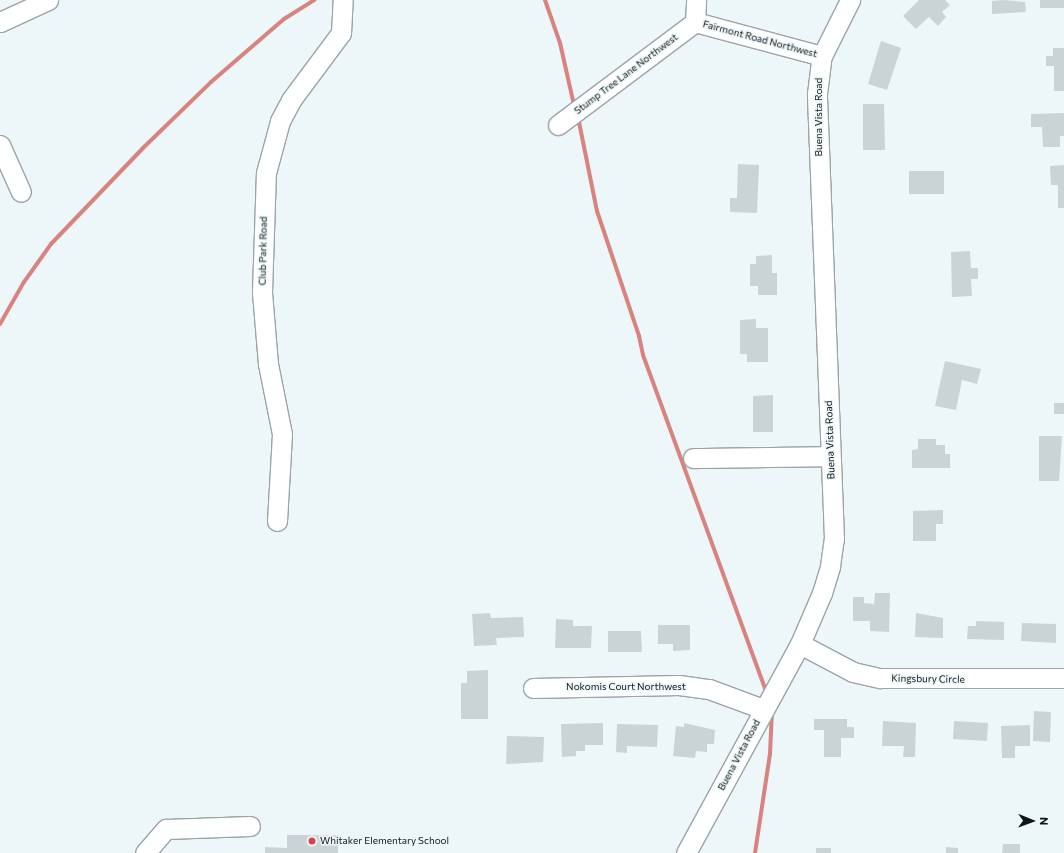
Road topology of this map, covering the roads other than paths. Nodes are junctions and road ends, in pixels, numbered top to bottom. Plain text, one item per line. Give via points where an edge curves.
1 (48, 0) edge
2 (343, 0) edge
3 (696, 0) edge
4 (850, 0) edge
5 (0, 22) edge
6 (695, 22) junction
7 (822, 56) junction
8 (558, 125) dead end
9 (0, 146) edge
10 (21, 192) dead end
11 (830, 456) junction
12 (693, 458) dead end
13 (277, 522) dead end
14 (800, 644) junction
15 (1064, 678) edge
16 (533, 688) dead end
17 (763, 709) junction
18 (250, 826) dead end
19 (145, 853) edge
20 (686, 853) edge

1 - 5 street
2 - 13 street, Club Park Road via 341,33 291,100 280,121 266,173 262,292 268,364 282,434
3 - 6 street, Fairmont Road Northwest
4 - 7 street, Buena Vista Road
6 - 7 street, Fairmont Road Northwest
6 - 8 street, Stump Tree Lane Northwest
7 - 11 street, Buena Vista Road via 817,94
9 - 10 street
11 - 12 street
11 - 14 street, Buena Vista Road via 834,540 830,566 822,593
14 - 15 street, Kingsbury Circle via 853,672 880,678
14 - 17 street, Buena Vista Road
16 - 17 street, Nokomis Court Northwest via 679,685 709,689
17 - 20 street, Buena Vista Road
18 - 19 street via 166,829

